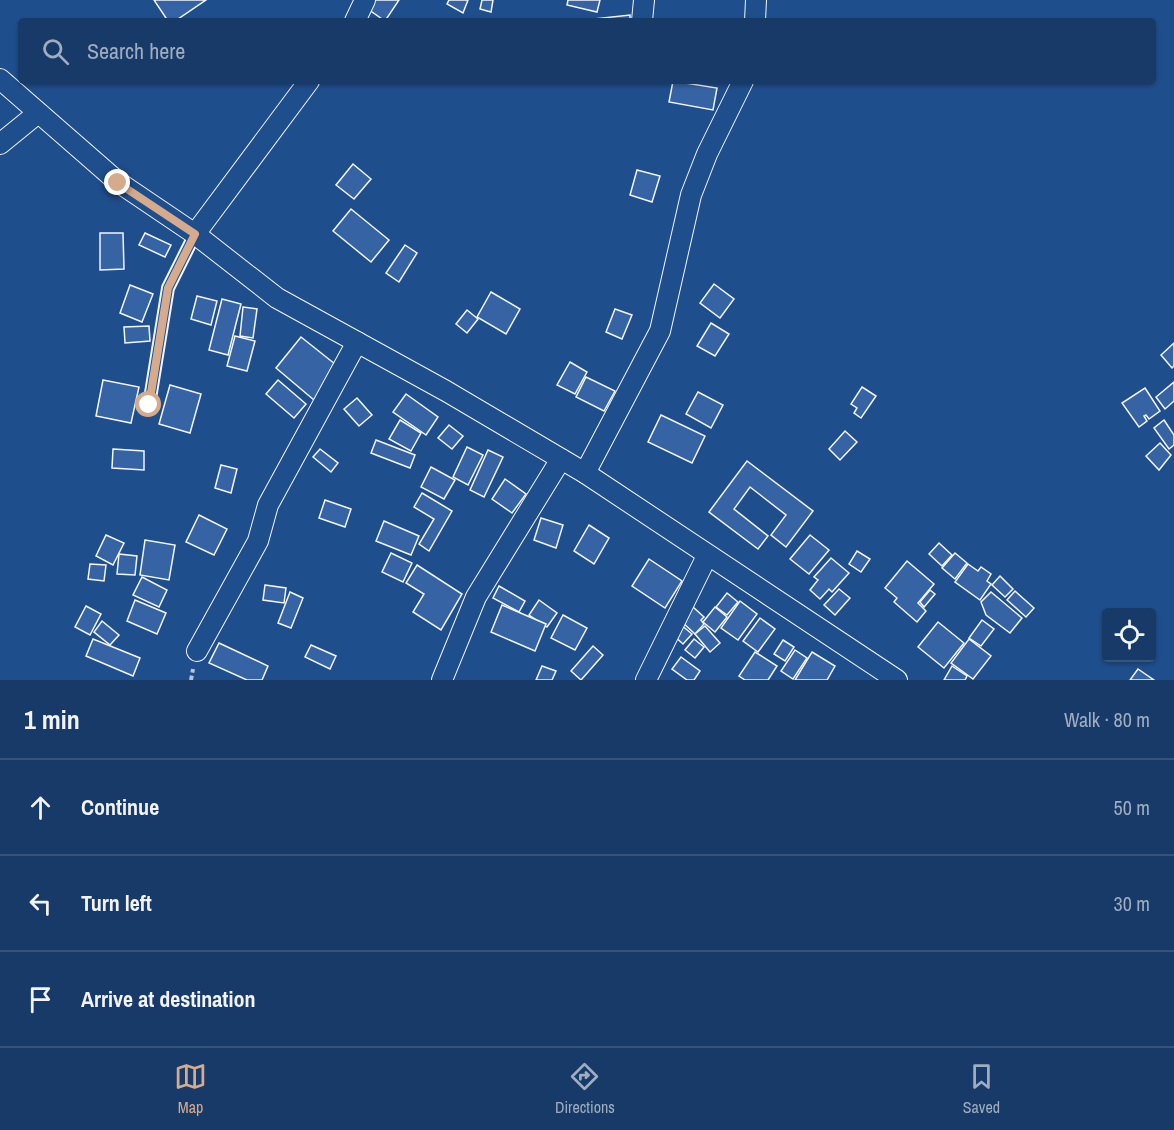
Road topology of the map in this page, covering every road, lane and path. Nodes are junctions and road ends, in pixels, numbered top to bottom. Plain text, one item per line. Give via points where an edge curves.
1 (365, 0) edge
2 (644, 0) edge
3 (756, 0) edge
4 (356, 18) edge
5 (642, 18) edge
6 (755, 18) edge
7 (0, 79) edge
8 (307, 84) edge
9 (742, 84) edge
10 (38, 112) junction
11 (0, 144) edge
12 (195, 234) junction
13 (357, 342) junction
14 (149, 405) dead end
15 (561, 459) junction
16 (585, 473) junction
17 (707, 556) junction
18 (197, 651) dead end
19 (442, 680) edge
20 (646, 680) edge
21 (897, 680) edge

1 - 4 street
2 - 5 street
3 - 6 street
7 - 10 street
8 - 12 street
9 - 16 street via 691,195 660,332
10 - 11 street
10 - 12 street via 118,183
12 - 13 street via 277,298
12 - 14 lane via 168,288
13 - 15 street
13 - 18 street via 268,505 258,541
15 - 16 street
15 - 19 street via 476,597
16 - 17 street
17 - 20 street
17 - 21 street

